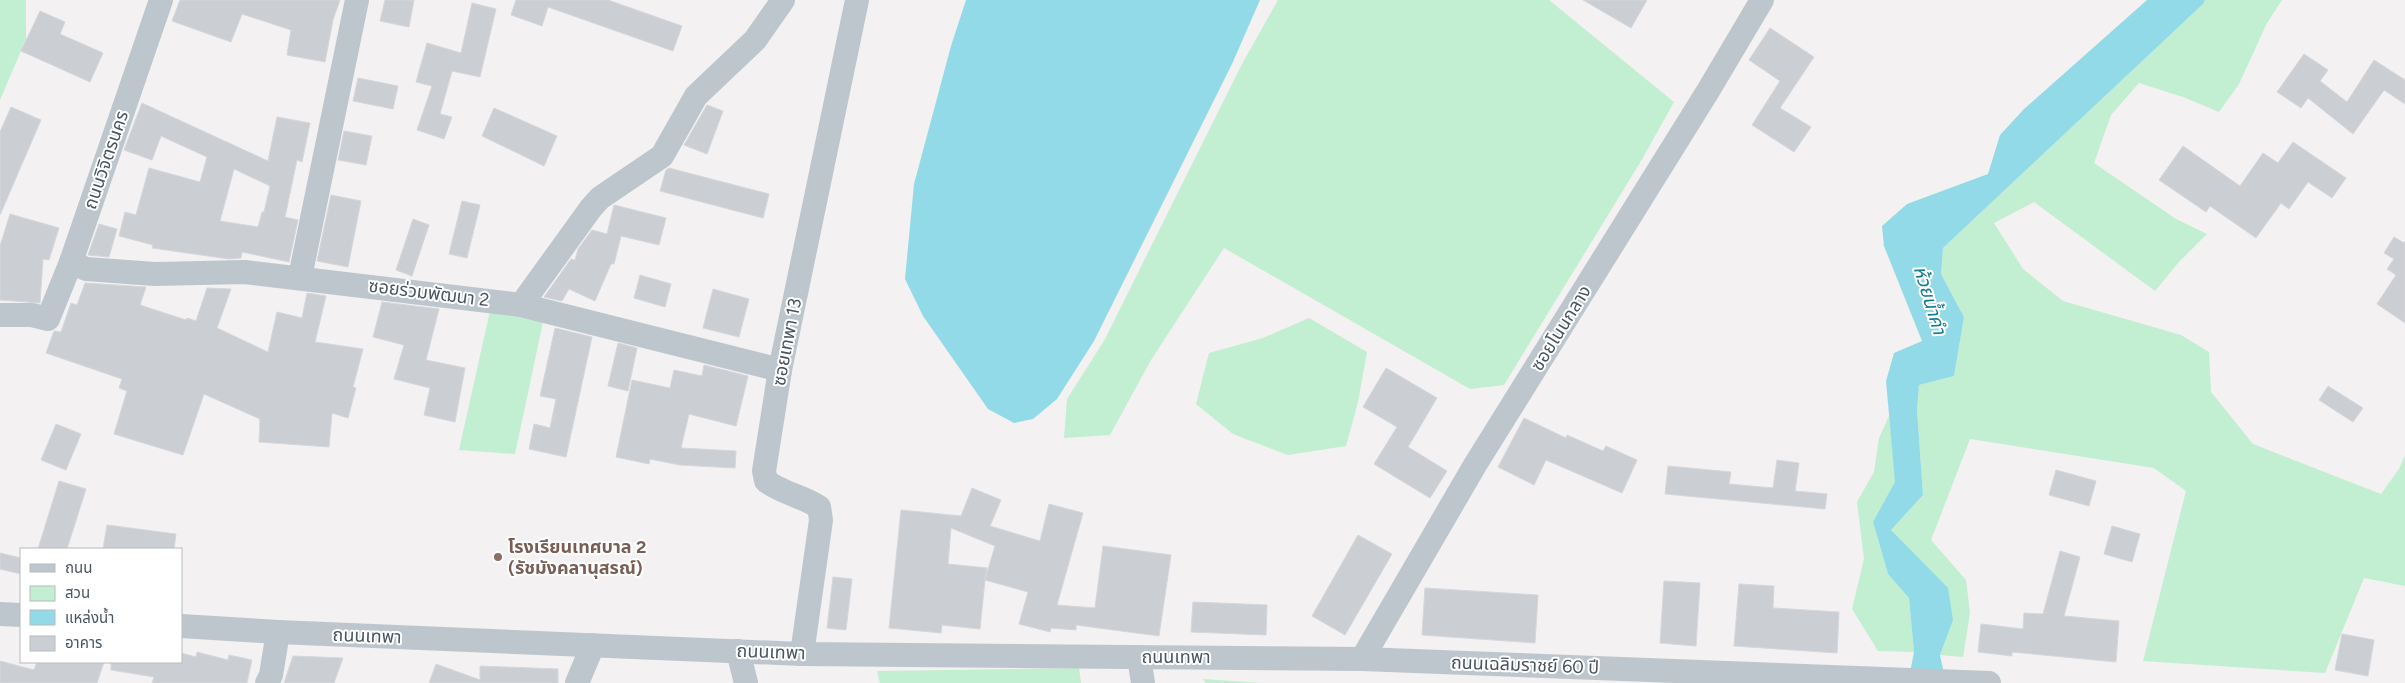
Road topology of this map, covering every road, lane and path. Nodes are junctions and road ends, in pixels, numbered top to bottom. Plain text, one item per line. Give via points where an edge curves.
1 (161, 0) edge
2 (357, 0) edge
3 (783, 0) edge
4 (856, 0) edge
5 (1762, 0) edge
6 (71, 262) junction
7 (300, 278) junction
8 (522, 305) junction
9 (0, 314) edge
10 (780, 370) junction
11 (0, 614) edge
12 (20, 615) edge
13 (182, 626) edge
14 (278, 632) junction
15 (593, 645) junction
16 (738, 651) junction
17 (802, 654) junction
18 (1139, 657) junction
19 (1362, 658) junction
20 (1964, 682) edge
21 (267, 683) edge
22 (578, 683) edge
23 (746, 683) edge
24 (1143, 683) edge
25 (1989, 683) edge

1 - 6 street, ถนนวิจิตรนคร
2 - 7 street
3 - 8 street via 755,40 696,96 662,156 600,198 591,208
4 - 10 street, ซอยเทพา 13
5 - 19 street, ซอยโนนกลาง via 1476,465
6 - 7 street, ซอยร่วมพัฒนา 2 via 86,269 155,274 245,272
6 - 9 street, ถนนวิจิตรนคร via 48,319
7 - 8 street, ซอยร่วมพัฒนา 2
8 - 10 street, ซอยร่วมพัฒนา 2
10 - 17 street, ซอยเทพา 13 via 764,471 766,481 809,500 819,507 822,520
11 - 12 street
13 - 14 street, ถนนเทพา
14 - 15 street, ถนนเทพา
14 - 21 street
15 - 16 street, ถนนเทพา
15 - 22 street
16 - 17 street, ถนนเทพา
16 - 23 street
17 - 18 street, ถนนเทพา
18 - 19 street, ถนนเทพา
18 - 24 street
19 - 20 street, ถนนเฉลิมราชย์ 60 ปี
20 - 25 street, ถนนเฉลิมราชย์ 60 ปี

